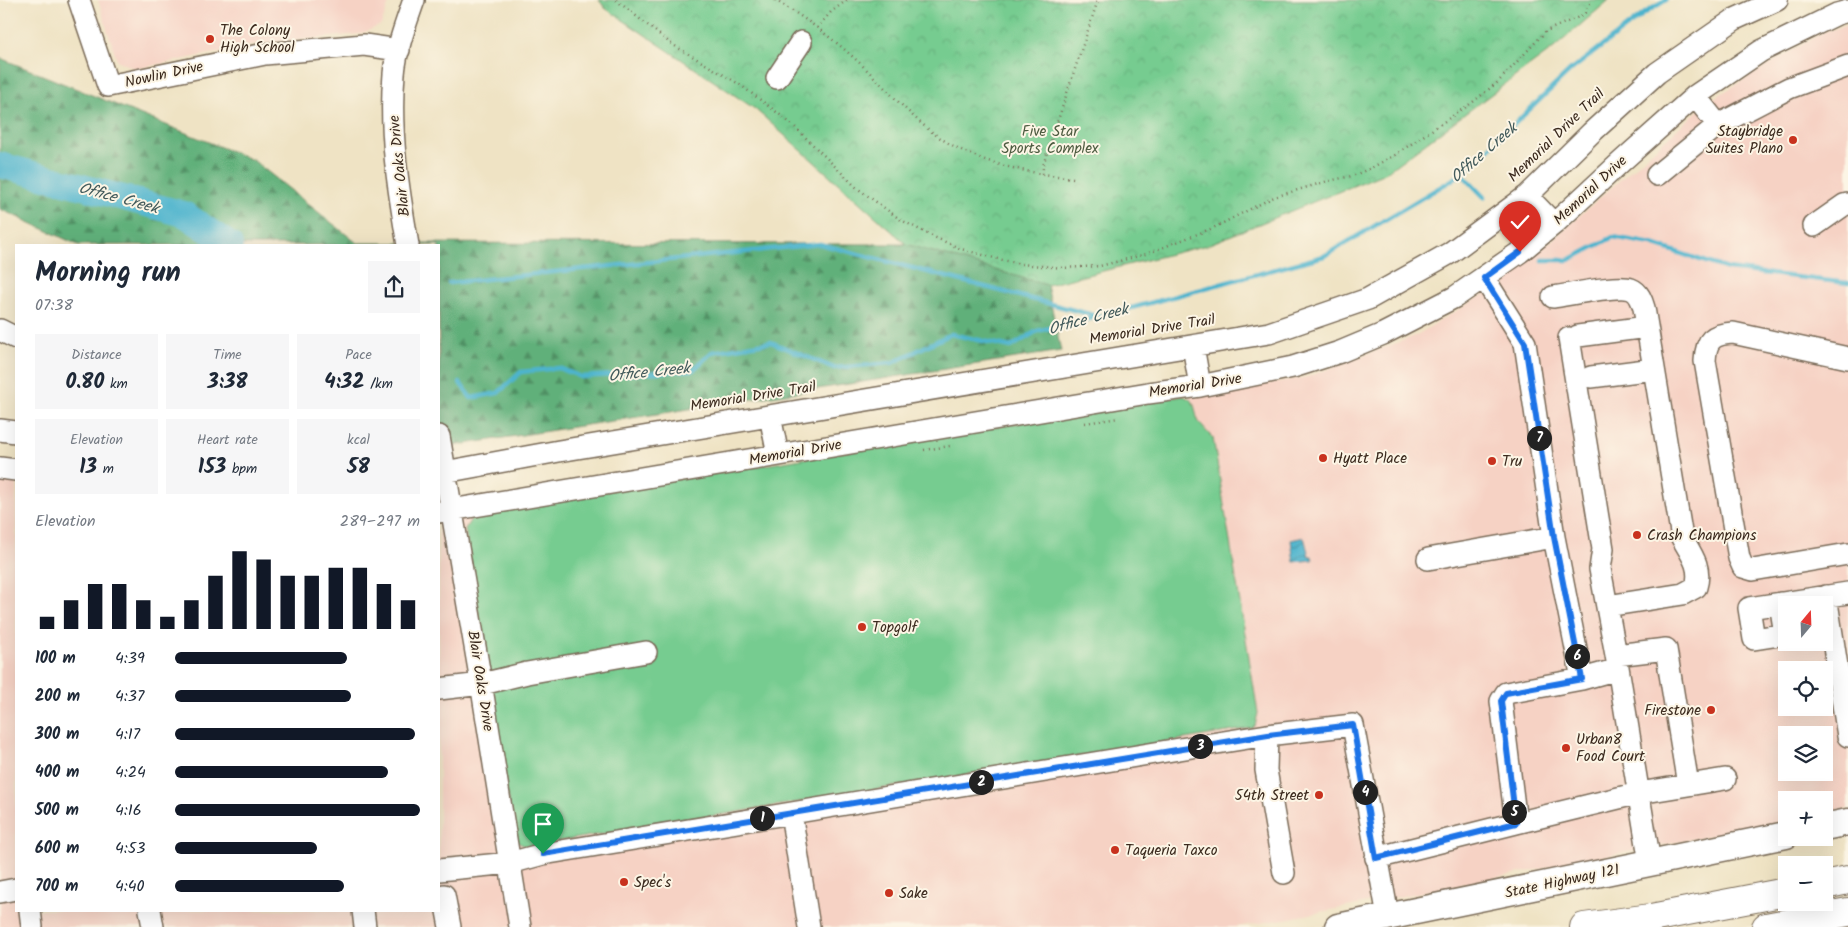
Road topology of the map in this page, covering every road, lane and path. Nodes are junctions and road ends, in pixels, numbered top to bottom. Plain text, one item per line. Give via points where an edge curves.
1 (79, 0) edge
2 (414, 0) edge
3 (616, 0) edge
4 (775, 0) edge
5 (847, 0) edge
6 (1098, 0) edge
7 (1592, 0) edge
8 (1777, 0) edge
9 (1848, 11) edge
10 (817, 28) junction
11 (801, 42) dead end
12 (399, 50) junction
13 (1848, 66) edge
14 (777, 78) dead end
15 (1695, 96) junction
16 (1718, 125) junction
17 (1042, 175) junction
18 (1657, 175) dead end
19 (1074, 178) dead end
20 (1527, 196) junction
21 (1848, 204) edge
22 (1554, 224) junction
23 (1814, 226) dead end
24 (408, 244) edge
25 (1484, 278) junction
26 (1552, 297) dead end
27 (1647, 327) junction
28 (0, 330) edge
29 (15, 338) edge
30 (1194, 346) junction
31 (1848, 358) edge
32 (1654, 369) junction
33 (1591, 377) dead end
34 (1200, 386) junction
35 (770, 416) junction
36 (0, 430) edge
37 (15, 432) edge
38 (440, 448) edge
39 (778, 455) junction
40 (0, 468) edge
41 (15, 470) edge
42 (442, 473) edge
43 (445, 512) edge
44 (1554, 537) junction
45 (1848, 554) edge
46 (1428, 559) dead end
47 (1848, 593) edge
48 (1826, 596) edge
49 (1607, 606) junction
50 (1833, 641) edge
51 (646, 652) dead end
52 (1617, 662) junction
53 (1582, 679) junction
54 (482, 684) junction
55 (440, 689) edge
56 (1268, 735) junction
57 (1848, 736) edge
58 (1725, 778) dead end
59 (1688, 785) junction
60 (1639, 793) junction
61 (791, 813) junction
62 (1848, 822) edge
63 (1516, 823) junction
64 (1833, 825) edge
65 (1778, 837) edge
66 (1376, 858) junction
67 (510, 863) junction
68 (1650, 863) junction
69 (440, 870) edge
70 (1284, 873) dead end
71 (1848, 880) edge
72 (1833, 883) edge
73 (15, 889) edge
74 (0, 892) edge
75 (1778, 894) edge
76 (440, 896) edge
77 (30, 912) edge
78 (150, 912) edge
79 (363, 912) edge
80 (1848, 912) edge
81 (1388, 916) junction
82 (32, 927) edge
83 (153, 927) edge
84 (365, 927) edge
85 (450, 927) edge
86 (520, 927) edge
87 (809, 927) edge
88 (1338, 927) edge
89 (1584, 927) edge
90 (1766, 927) edge

1 - 12 street, Nowlin Drive via 108,86 265,54 364,45
2 - 12 street, Blair Oaks Drive
3 - 7 path via 670,43 739,84 774,110 858,188 901,220 961,249 1006,261 1063,268 1100,266 1146,254 1213,228 1274,197 1371,168 1473,102 1498,82 1546,31 1585,13
4 - 10 path
5 - 10 path
6 - 17 path
8 - 20 street via 1735,19 1657,73
9 - 15 street, Memorial Drive via 1761,50
10 - 17 path via 850,54 925,127 950,144 985,161
11 - 14 street
12 - 24 street, Blair Oaks Drive via 394,72 392,129
13 - 16 street via 1789,88
15 - 16 street
15 - 22 street, Memorial Drive
16 - 18 street
17 - 19 path
20 - 22 street
20 - 30 street via 1450,253 1368,299 1269,332
21 - 23 street
22 - 25 street, Memorial Drive
25 - 34 street, Memorial Drive via 1420,316 1340,352 1293,367
25 - 44 street via 1525,343
26 - 27 street via 1620,287 1632,289 1641,298
27 - 32 street
27 - 49 street via 1573,337 1603,549 1600,569
28 - 29 street
30 - 34 street
30 - 35 street
31 - 45 street via 1733,333 1711,339 1705,361 1743,566 1753,570
32 - 33 street
32 - 49 street via 1682,538 1697,564 1699,578 1696,587 1683,594
34 - 39 street, Memorial Drive
35 - 39 street
35 - 42 street
36 - 37 street
38 - 42 street, Blair Oaks Drive
39 - 43 street, Memorial Drive
40 - 41 street
42 - 43 street, Blair Oaks Drive
43 - 54 street, Blair Oaks Drive
44 - 46 street
44 - 53 street
47 - 48 street
49 - 52 street
50 - 57 street
51 - 54 street
52 - 53 street
52 - 59 street via 1666,649
52 - 60 street
53 - 63 street via 1506,693 1501,701
54 - 55 street
54 - 67 street, Blair Oaks Drive
56 - 61 street
56 - 66 street via 1353,725
56 - 70 street via 1266,770
58 - 59 street
59 - 60 street
60 - 63 street
60 - 68 street
61 - 67 street via 543,854
61 - 87 street
62 - 64 main road
63 - 66 street
65 - 68 main road, State Highway 121
66 - 81 street
67 - 69 street
67 - 86 street, Blair Oaks Drive
68 - 81 main road, State Highway 121
71 - 72 highway
73 - 74 street
75 - 89 highway via 1651,918
76 - 85 street via 444,895
77 - 82 street
78 - 83 street
79 - 84 street
80 - 90 highway
81 - 88 main road, State Highway 121

